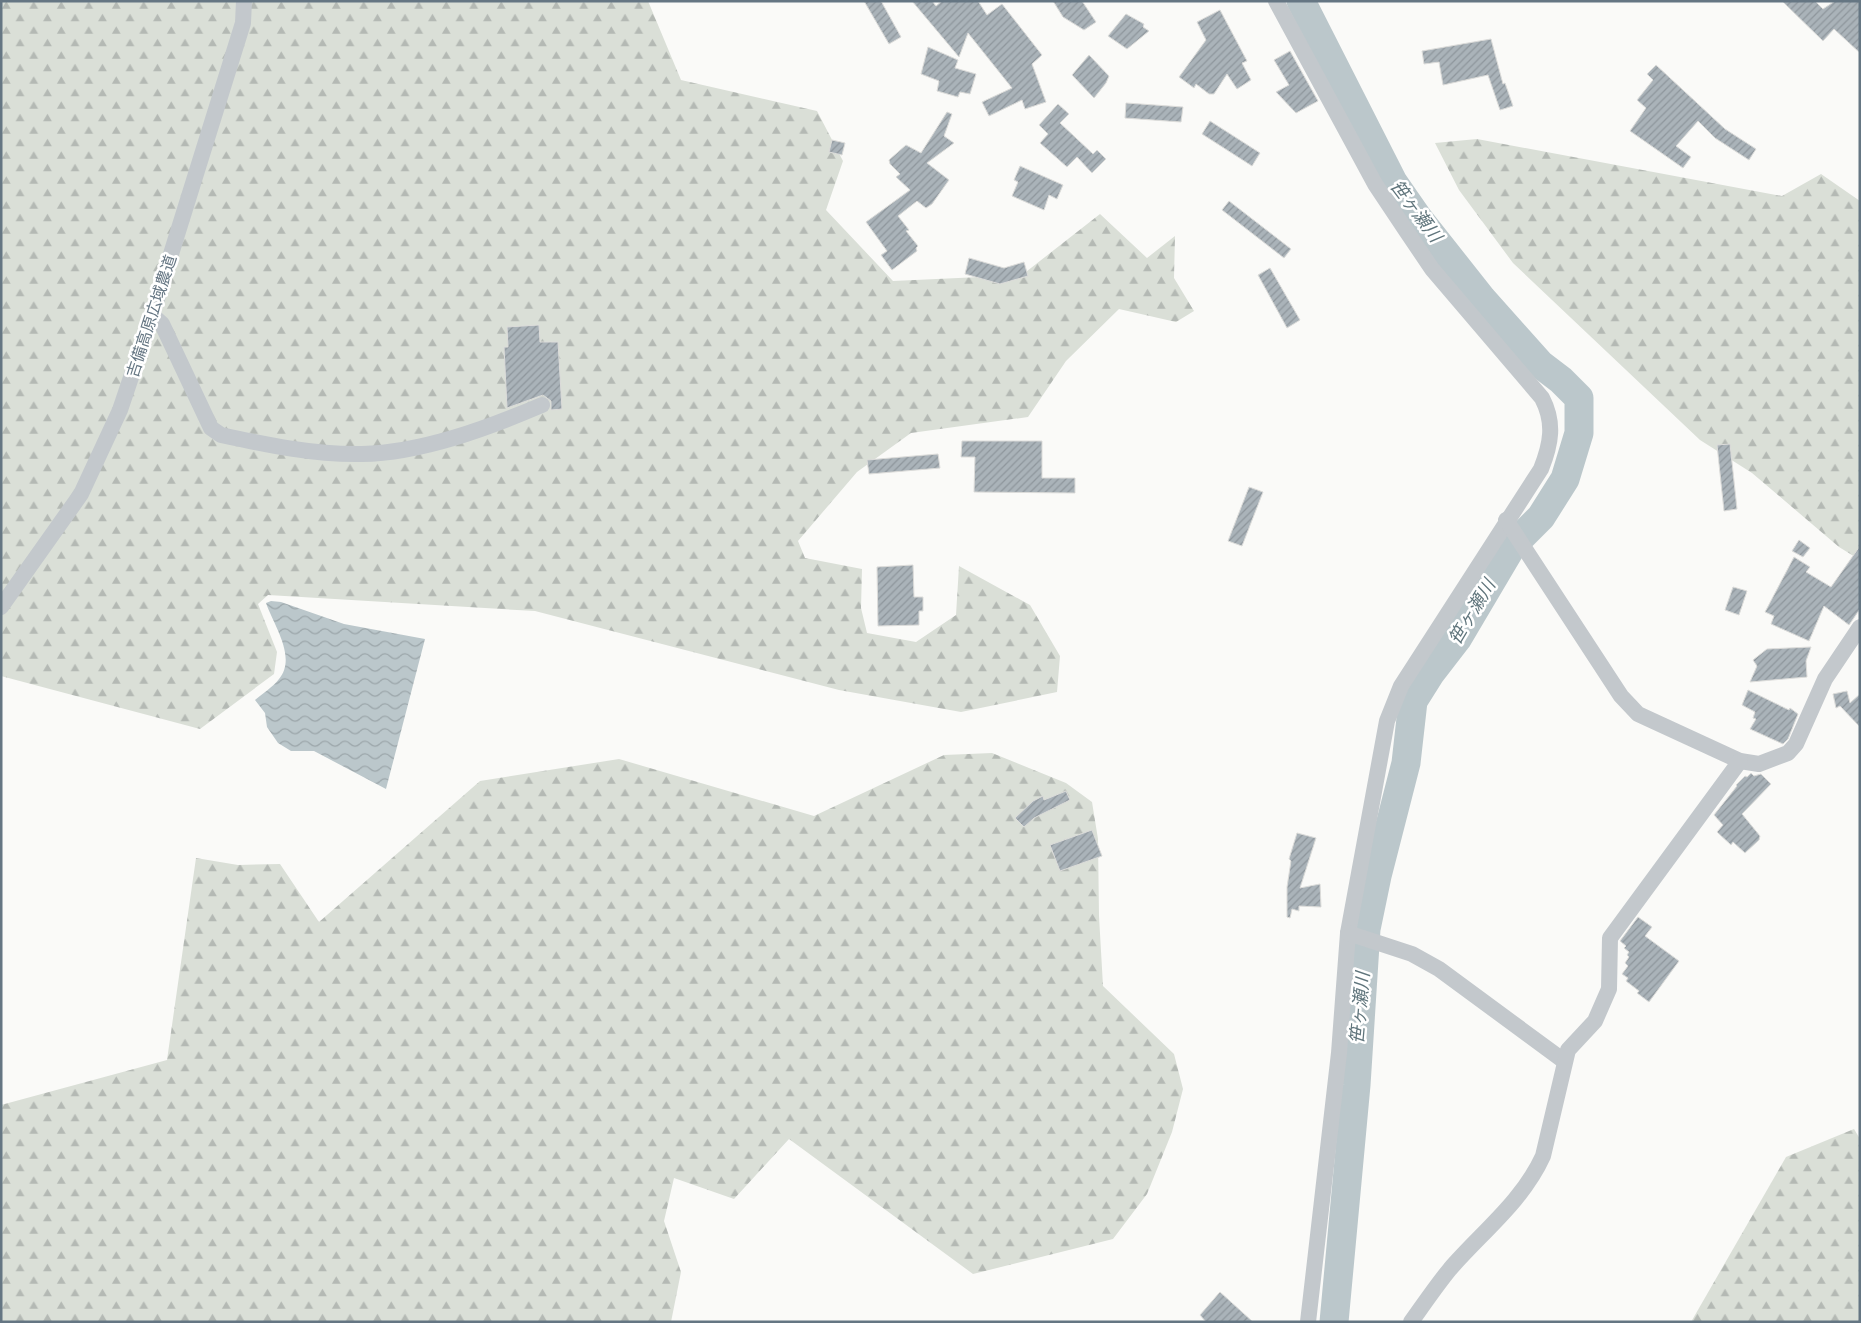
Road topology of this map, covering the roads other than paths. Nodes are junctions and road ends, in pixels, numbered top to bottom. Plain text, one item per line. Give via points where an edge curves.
1 (244, 1) edge
2 (1276, 1) edge
3 (152, 315) junction
4 (542, 405) dead end
5 (1509, 525) junction
6 (1, 607) edge
7 (1860, 627) edge
8 (1740, 761) junction
9 (1352, 935) junction
10 (1564, 1061) junction
11 (1308, 1322) edge
12 (1411, 1322) edge

1 - 3 street, 吉備高原広域農道 via 243,22
2 - 5 street via 1375,184 1432,269 1542,398 1548,410 1551,433 1547,455
3 - 4 street via 162,324 211,428 221,435 310,451 362,454 407,448 484,430
3 - 6 street, 吉備高原広域農道 via 120,410 81,494
5 - 8 street via 1622,696 1638,714
5 - 9 street via 1401,686 1390,712
7 - 8 street via 1824,679 1796,744 1788,753 1759,764
8 - 10 street via 1610,938 1610,989 1595,1022 1568,1050
9 - 10 street via 1412,954 1438,969
9 - 11 street
10 - 12 street via 1543,1156 1536,1172 1516,1200 1450,1269

